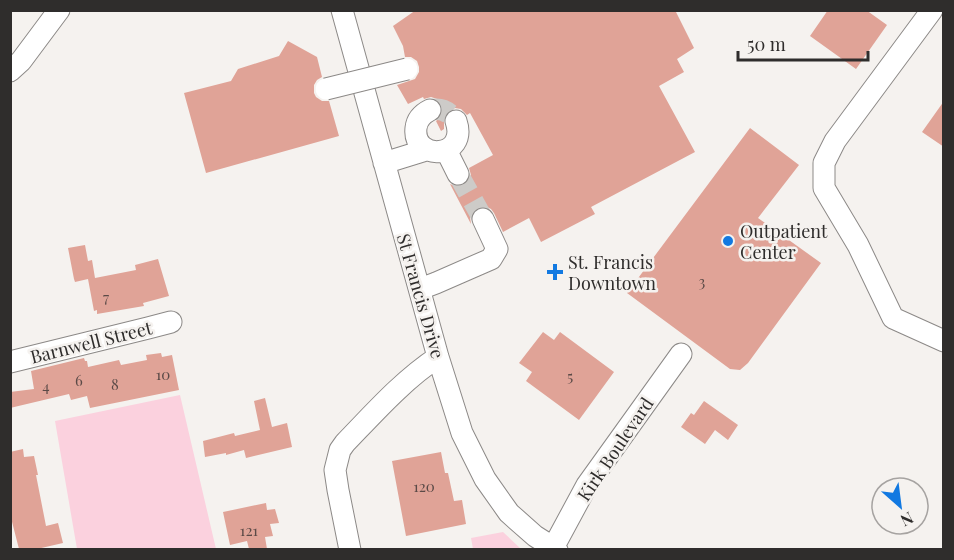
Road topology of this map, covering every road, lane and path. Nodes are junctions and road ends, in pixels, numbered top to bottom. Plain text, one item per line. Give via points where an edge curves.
1 (59, 10) edge
2 (342, 10) edge
3 (932, 10) edge
4 (407, 69) dead end
5 (10, 71) edge
6 (326, 89) dead end
7 (430, 110) dead end
8 (456, 121) dead end
9 (436, 150) junction
10 (384, 163) junction
11 (458, 174) tunnel mouth
12 (483, 219) tunnel mouth
13 (420, 289) junction
14 (171, 322) dead end
15 (944, 341) edge
16 (681, 354) dead end
17 (438, 357) junction
18 (10, 362) edge
19 (350, 549) edge
20 (555, 549) edge

1 - 5 street
2 - 10 street, St Francis Drive
3 - 15 street via 835,141 824,163 824,188 858,245 893,318
4 - 6 street, bridge
7 - 9 street via 417,122 416,137 419,144
8 - 9 street via 456,141
9 - 10 street
9 - 11 street
10 - 13 street, St Francis Drive
12 - 13 street via 497,249 491,259
13 - 17 street, St Francis Drive
14 - 18 street, Barnwell Street
16 - 20 street, Kirk Boulevard via 586,485
17 - 19 street via 402,385 340,450 335,470
17 - 20 street, St Francis Drive via 462,433 485,479 518,522

